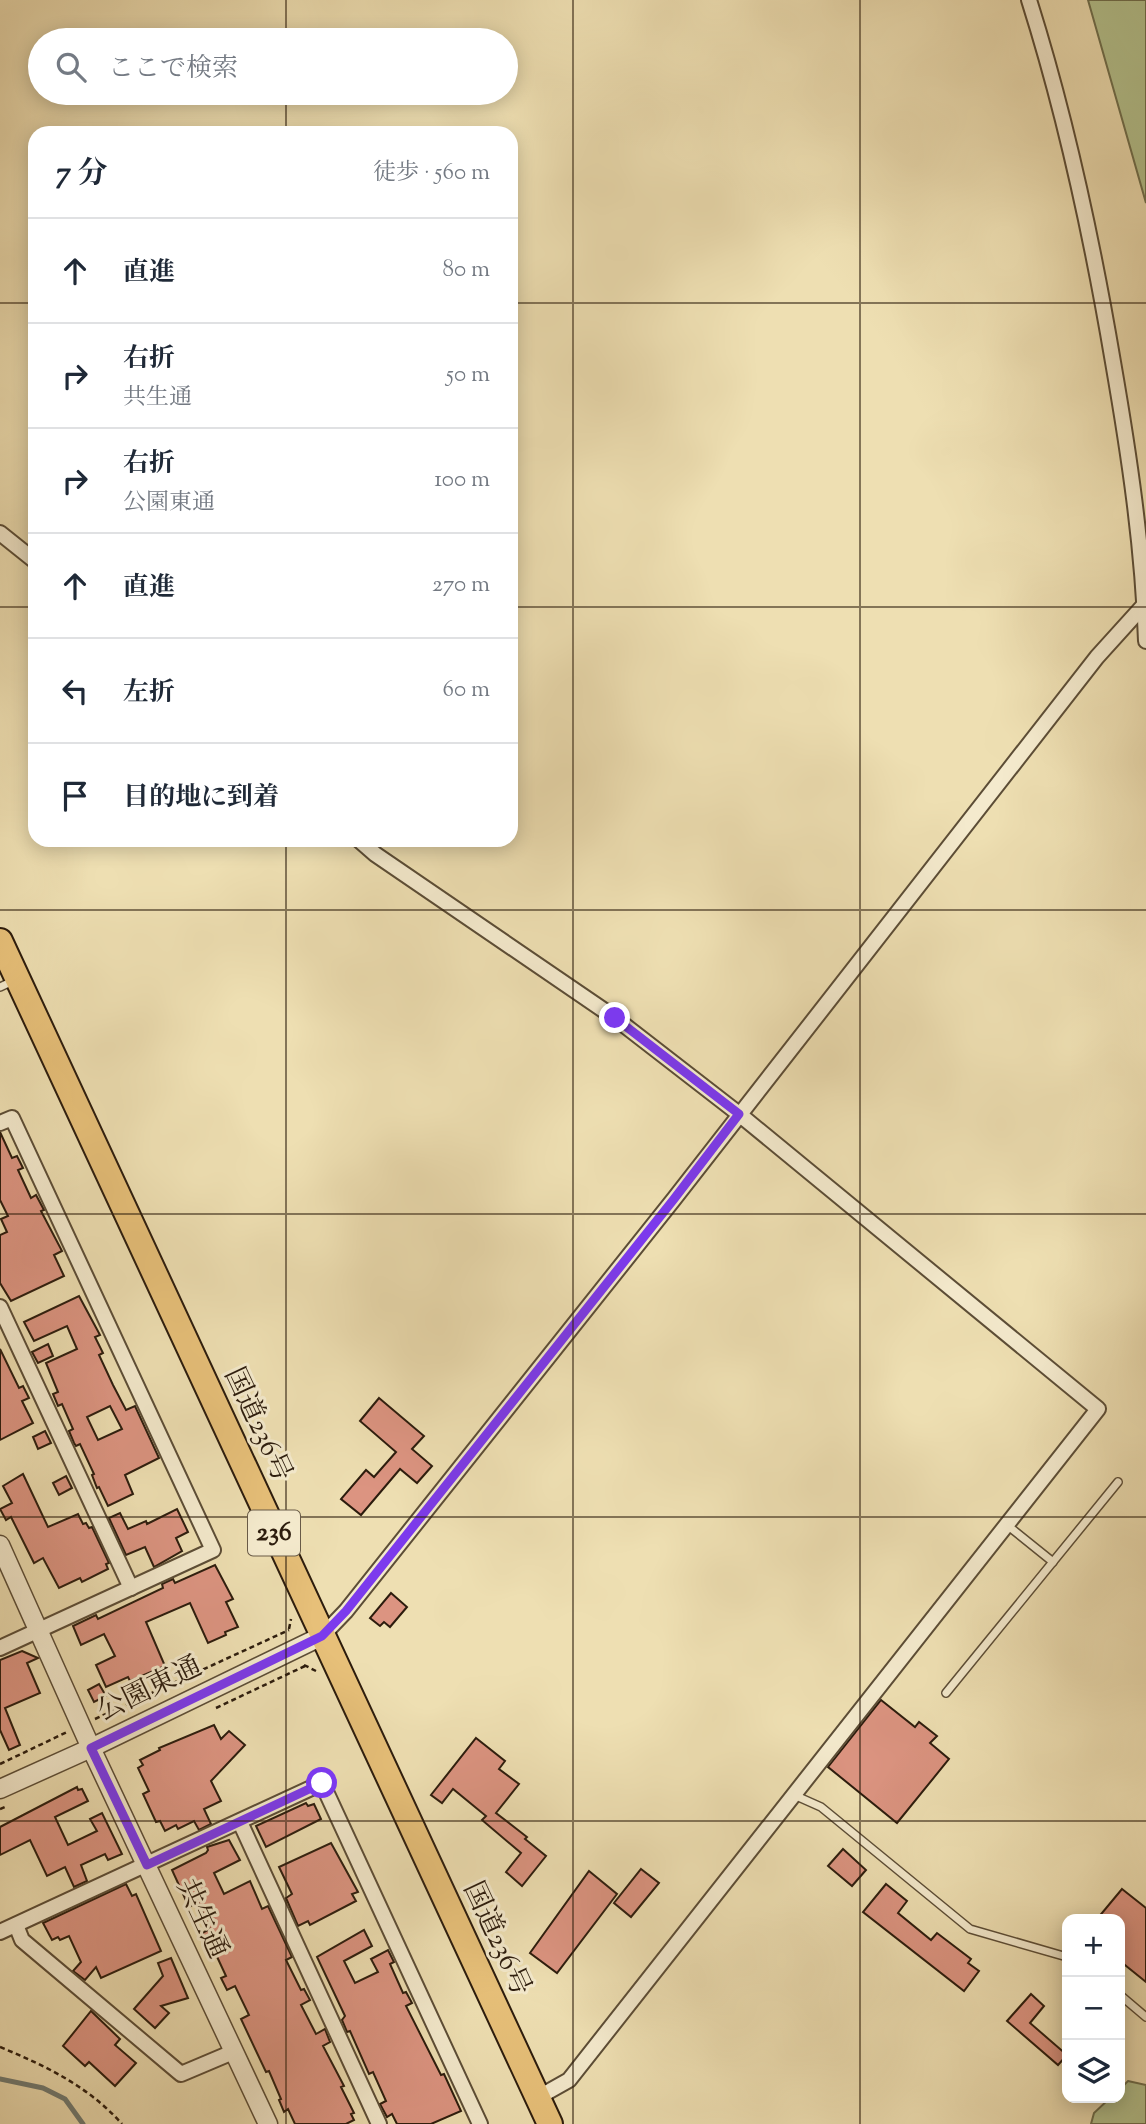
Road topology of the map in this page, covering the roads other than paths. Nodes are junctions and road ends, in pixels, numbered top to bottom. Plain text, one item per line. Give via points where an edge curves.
1 (1029, 0) edge
2 (0, 533) edge
3 (28, 555) edge
4 (1145, 604) edge
5 (1146, 641) edge
6 (367, 847) edge
7 (0, 941) edge
8 (9, 983) edge
9 (739, 1114) junction
10 (0, 1122) edge
11 (0, 1307) edge
12 (1118, 1482) dead end
13 (1007, 1525) junction
14 (0, 1545) edge
15 (1053, 1562) junction
16 (131, 1588) junction
17 (40, 1630) junction
18 (322, 1636) junction
19 (0, 1648) edge
20 (946, 1693) dead end
21 (91, 1748) junction
22 (0, 1789) edge
23 (794, 1795) junction
24 (240, 1822) junction
25 (147, 1865) junction
26 (16, 1925) junction
27 (0, 1932) edge
28 (1062, 1956) edge
29 (1125, 1999) edge
30 (1146, 2017) edge
31 (233, 2052) junction
32 (537, 2098) junction
33 (268, 2124) edge
34 (379, 2124) edge
35 (480, 2124) edge
36 (550, 2124) edge

1 - 4 street via 1074,156 1099,277 1130,458
2 - 3 street
4 - 5 street
4 - 9 street via 1097,657
6 - 9 street via 615,1018
7 - 8 highway, 国道236号 / 236
8 - 18 highway, 国道236号 / 236
9 - 13 street via 1098,1409
9 - 18 street
10 - 16 street via 12,1118 213,1550
11 - 16 street
12 - 15 lane
13 - 15 lane
13 - 23 street
14 - 17 street, 共生通
15 - 20 lane
16 - 17 street
17 - 19 street
17 - 21 street, 共生通
18 - 21 street, 公園東通
18 - 32 highway, 国道236号 / 236
21 - 22 street, 公園東通
21 - 25 street, 共生通
23 - 28 lane via 821,1807 970,1929
23 - 32 street via 569,2080
24 - 25 street
24 - 34 street
24 - 35 street via 322,1783
25 - 26 street
25 - 31 street, 共生通
26 - 27 street
26 - 31 street via 22,1940 181,2074
29 - 30 lane
31 - 33 street, 共生通
32 - 36 highway, 国道236号 / 236

